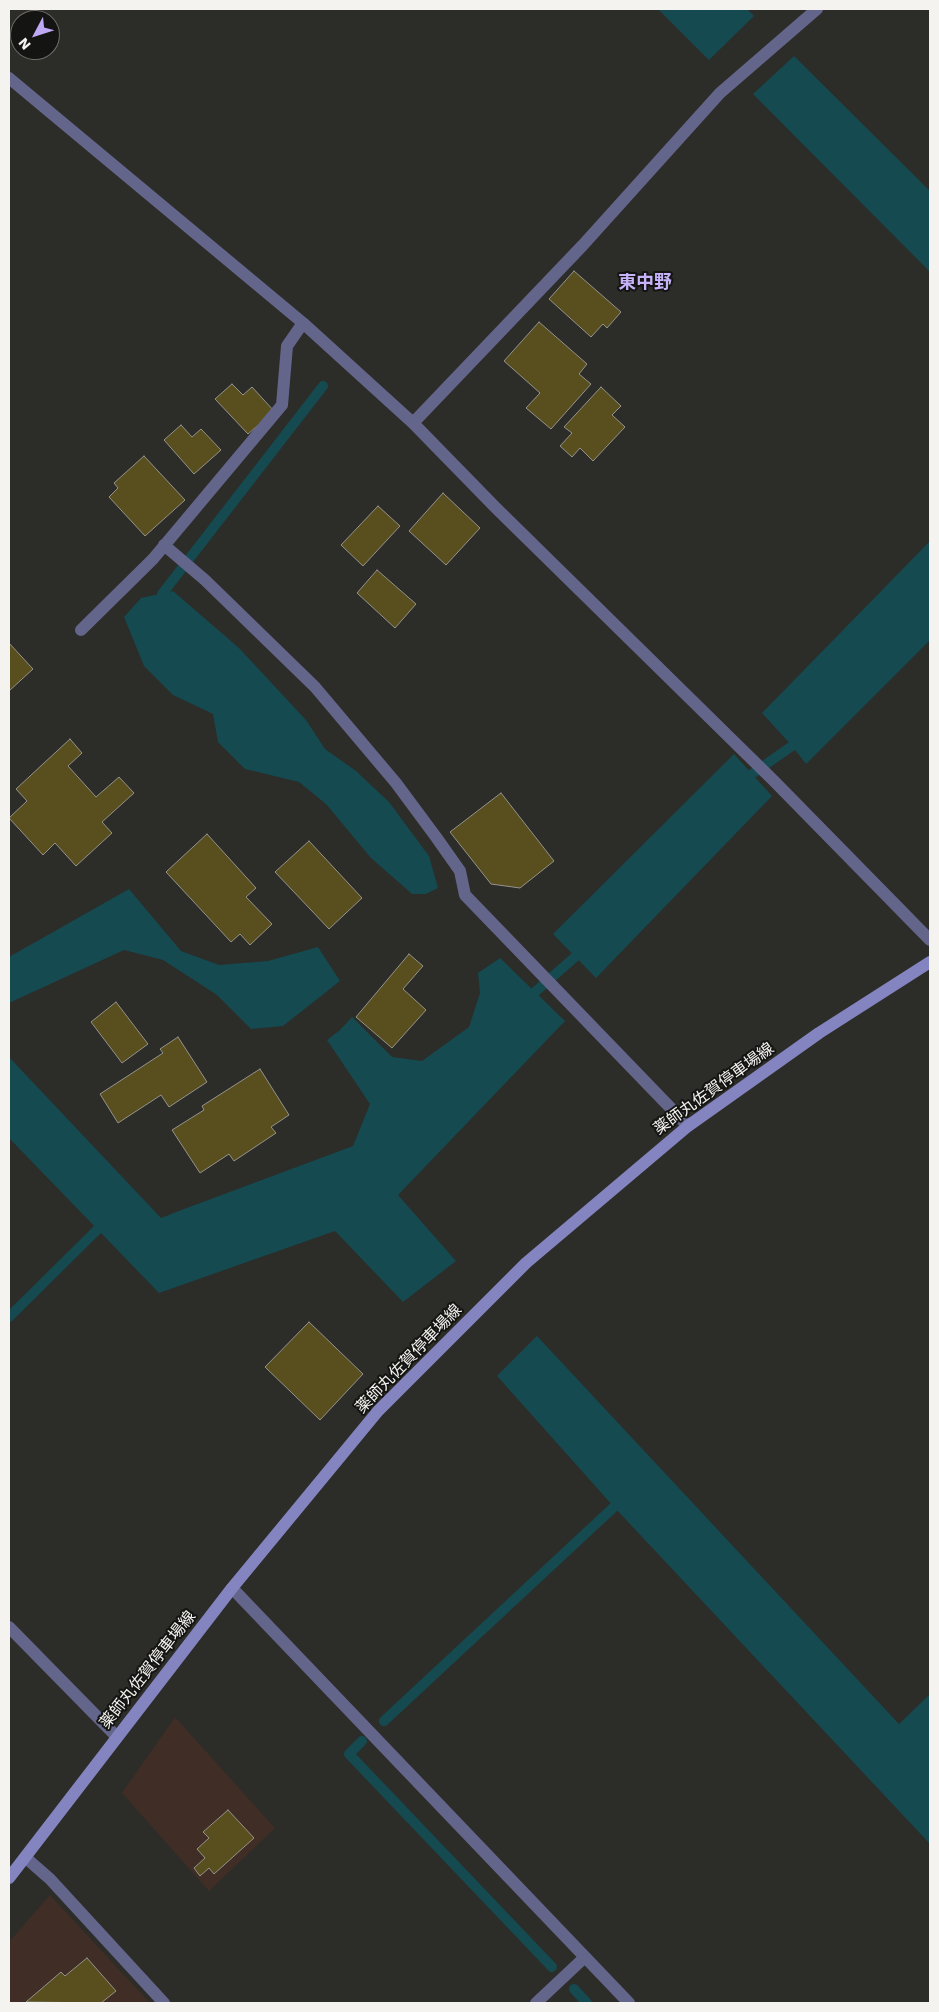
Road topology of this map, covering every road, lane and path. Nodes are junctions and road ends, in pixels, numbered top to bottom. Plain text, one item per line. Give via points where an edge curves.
1 (817, 9) edge
2 (9, 78) edge
3 (303, 323) junction
4 (413, 423) junction
5 (164, 545) junction
6 (81, 630) dead end
7 (930, 940) edge
8 (930, 962) edge
9 (688, 1126) junction
10 (232, 1588) junction
11 (9, 1627) edge
12 (117, 1737) junction
13 (26, 1858) junction
14 (9, 1878) edge
15 (585, 1958) junction
16 (164, 2003) edge
17 (536, 2003) edge
18 (629, 2003) edge

1 - 4 street via 720,93 583,245
2 - 3 street
3 - 4 street
3 - 5 street via 287,346 282,405
4 - 7 street
5 - 6 street
5 - 9 street via 205,580 315,687 396,783 436,837 460,871 465,895
8 - 9 main road, 薬師丸佐賀停車場線 via 819,1033
9 - 10 main road, 薬師丸佐賀停車場線 via 526,1263 385,1404
10 - 12 main road, 薬師丸佐賀停車場線
10 - 15 street
11 - 12 street
12 - 13 main road, 薬師丸佐賀停車場線
13 - 14 main road, 薬師丸佐賀停車場線
13 - 16 street
15 - 17 street
15 - 18 street

